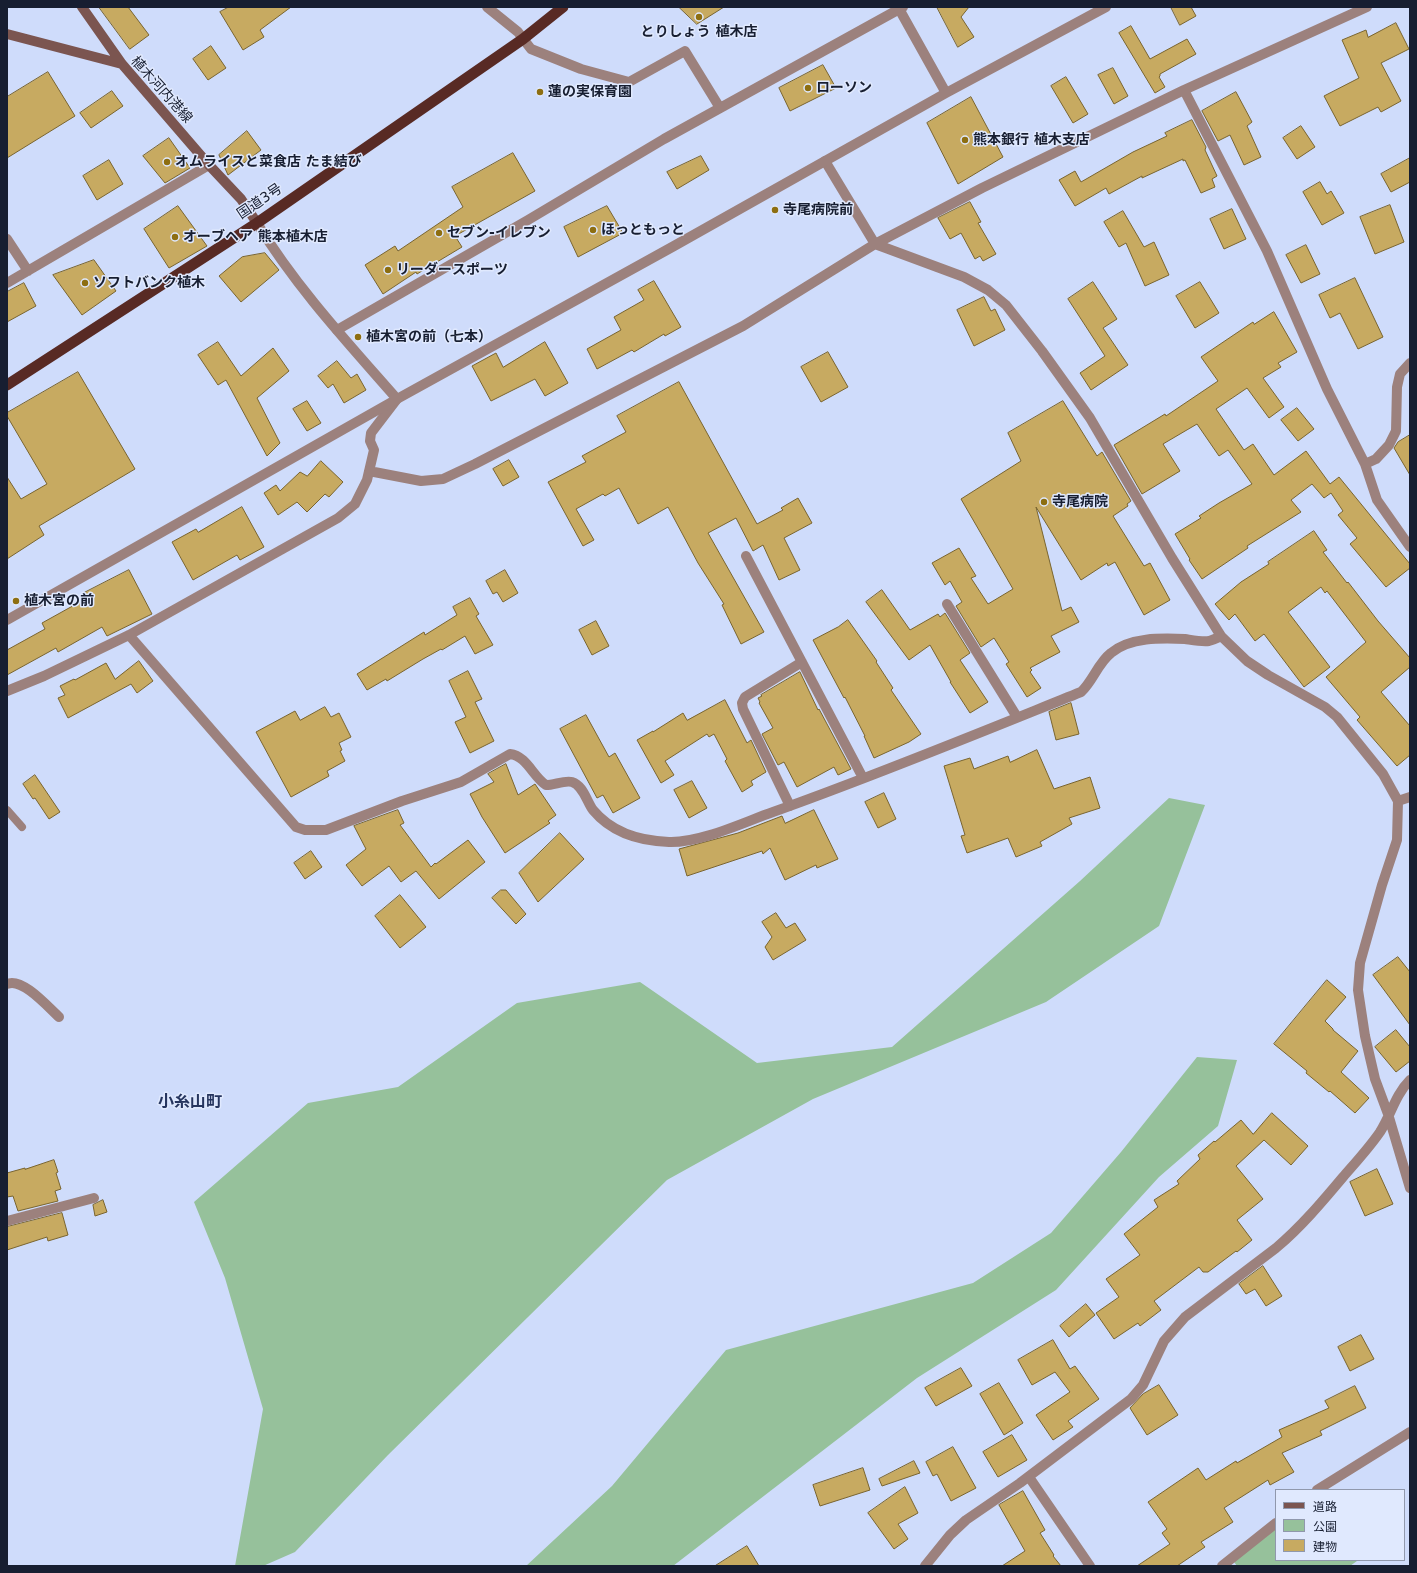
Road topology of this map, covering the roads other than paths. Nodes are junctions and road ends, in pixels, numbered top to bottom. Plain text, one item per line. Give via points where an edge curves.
1 (82, 7) edge
2 (486, 7) edge
3 (563, 7) edge
4 (1106, 7) edge
5 (1367, 7) edge
6 (900, 8) edge
7 (7, 34) edge
8 (523, 39) junction
9 (122, 64) junction
10 (1184, 90) junction
11 (946, 93) junction
12 (720, 108) junction
13 (825, 161) junction
14 (209, 165) junction
15 (257, 223) junction
16 (7, 239) edge
17 (875, 244) junction
18 (28, 271) junction
19 (7, 283) edge
20 (337, 330) junction
21 (1410, 363) edge
22 (7, 384) edge
23 (397, 399) junction
24 (1365, 464) junction
25 (369, 471) junction
26 (1410, 546) edge
27 (746, 556) dead end
28 (946, 604) dead end
29 (7, 620) edge
30 (129, 635) junction
31 (1221, 636) junction
32 (802, 662) junction
33 (7, 690) edge
34 (1017, 717) junction
35 (864, 778) junction
36 (1410, 797) edge
37 (1398, 801) junction
38 (790, 806) junction
39 (7, 810) edge
40 (22, 828) dead end
41 (7, 984) edge
42 (59, 1017) dead end
43 (1410, 1080) edge
44 (1388, 1114) junction
45 (1410, 1188) edge
46 (94, 1198) dead end
47 (7, 1221) edge
48 (1410, 1432) edge
49 (1029, 1476) junction
50 (1319, 1489) edge
51 (1275, 1524) edge
52 (925, 1566) edge
53 (1090, 1566) edge
54 (1222, 1566) edge

1 - 9 main road
2 - 8 street via 518,32
3 - 8 highway, 国道3号
4 - 11 street
5 - 10 street
6 - 11 street
6 - 12 street
7 - 9 main road, 植木河内港線
8 - 12 street via 531,49 581,69 629,82 685,51
8 - 15 highway, 国道3号
9 - 14 main road, 植木河内港線
10 - 17 street via 982,188
10 - 24 street via 1267,251 1327,389
11 - 13 street
12 - 20 street
13 - 17 street
13 - 23 street
14 - 15 main road, 植木河内港線 via 241,198
14 - 18 street
15 - 20 street via 275,253
15 - 22 highway, 国道3号
16 - 18 street
17 - 25 street via 743,326 443,479 421,481
17 - 31 street via 964,277 988,290 1006,305 1090,418
18 - 19 street
20 - 23 street
21 - 24 street via 1400,374 1397,387 1396,431 1389,445 1376,459
23 - 25 street via 371,433 370,441 374,450
23 - 29 street
24 - 26 street via 1378,500
25 - 30 street via 355,504 338,518
27 - 32 street
28 - 34 street
30 - 33 street via 44,676
30 - 38 street via 296,827 305,830 326,830 402,800 461,782 510,754 522,759 546,785 568,781 579,785 592,809 603,821 621,832 644,839 670,842 700,838
31 - 34 street via 1208,641 1169,638 1135,641 1123,645 1110,653 1101,663 1081,692
31 - 37 street via 1247,661 1320,703 1337,717 1383,774
32 - 35 street
32 - 38 street via 745,697 742,703
34 - 35 street
35 - 38 street
36 - 37 street
37 - 44 street via 1397,840 1360,963 1358,990 1375,1079
39 - 40 lane
41 - 42 street via 24,986
43 - 44 street
44 - 45 street
44 - 49 street via 1371,1145 1290,1236 1174,1328 1164,1341 1143,1385 1130,1399
46 - 47 street
48 - 50 street
49 - 52 street via 966,1520
49 - 53 street
51 - 54 street

